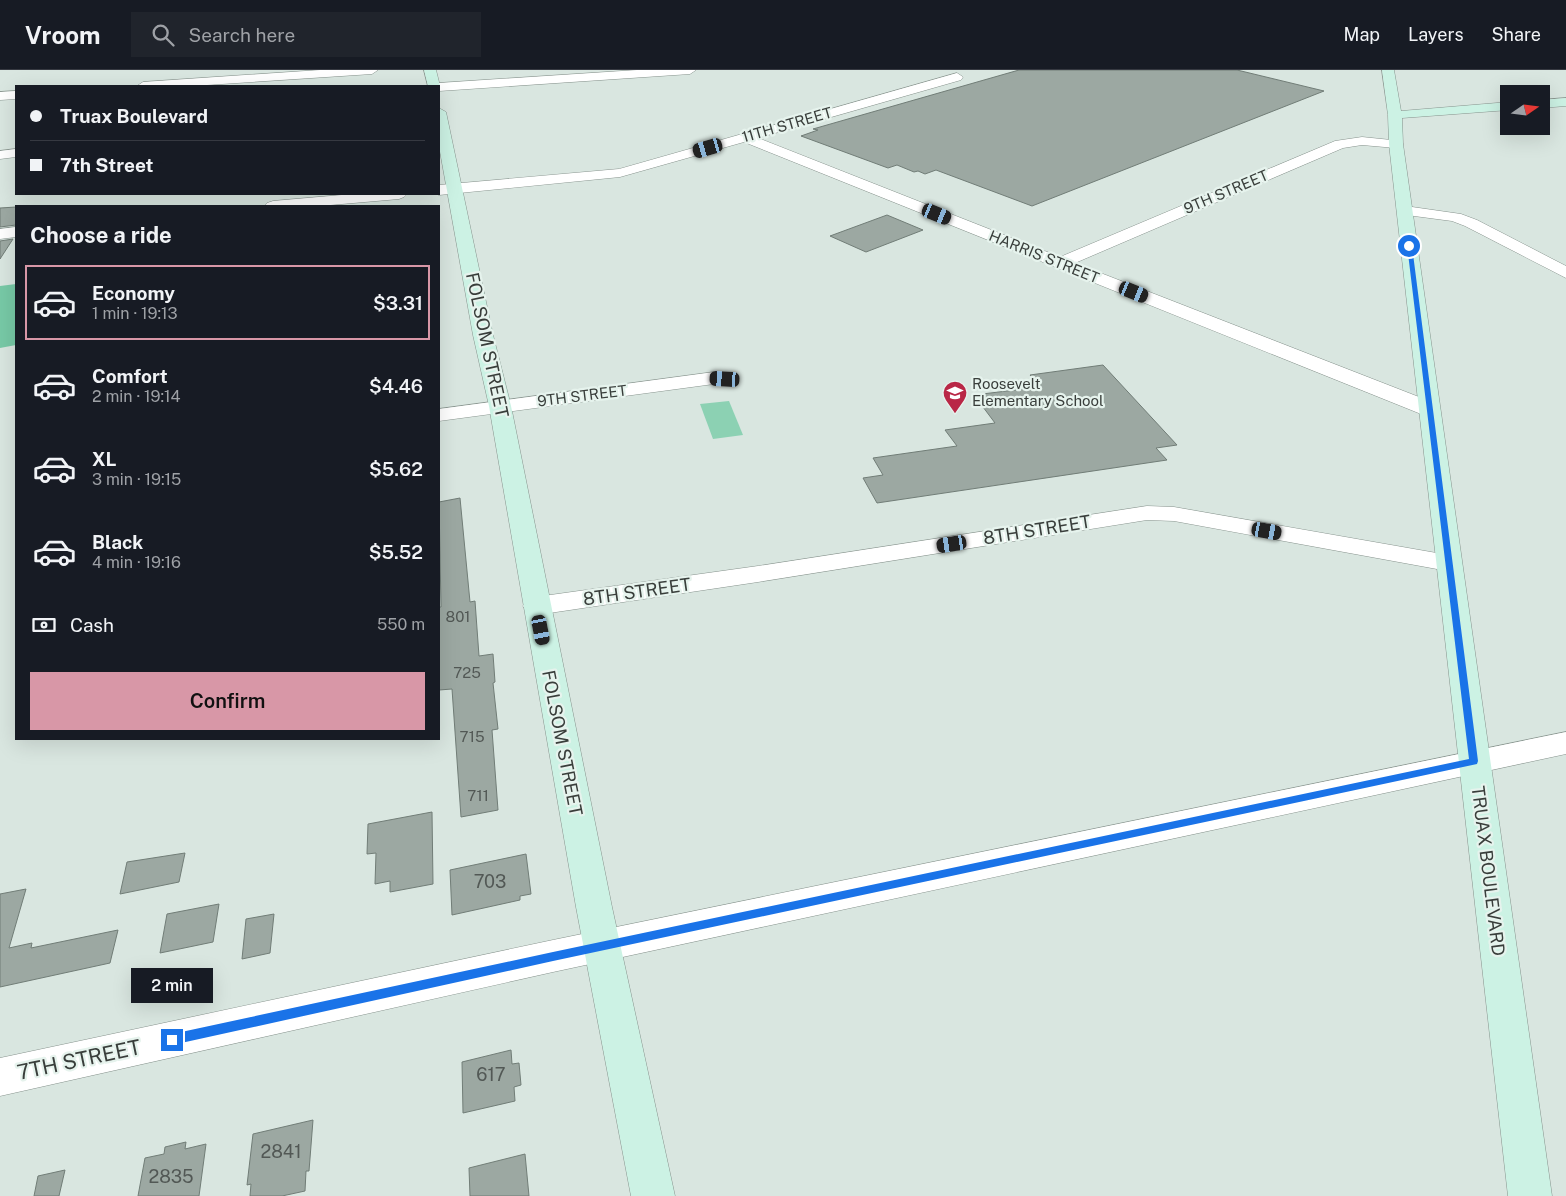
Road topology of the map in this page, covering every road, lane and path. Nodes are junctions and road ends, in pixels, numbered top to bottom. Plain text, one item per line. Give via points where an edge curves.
1 (372, 70) edge
2 (430, 70) edge
3 (690, 70) edge
4 (1388, 70) edge
5 (952, 74) edge
6 (157, 85) edge
7 (434, 85) edge
8 (440, 87) edge
9 (15, 95) edge
10 (0, 96) edge
11 (1566, 102) edge
12 (1550, 103) edge
13 (1500, 107) edge
14 (1395, 115) junction
15 (440, 127) edge
16 (743, 137) junction
17 (1396, 144) junction
18 (15, 153) edge
19 (0, 155) edge
20 (446, 189) edge
21 (388, 195) edge
22 (283, 205) edge
23 (1405, 211) junction
24 (15, 232) edge
25 (0, 234) edge
26 (1060, 263) junction
27 (1566, 272) edge
28 (725, 379) dead end
29 (500, 406) junction
30 (1429, 409) junction
31 (440, 415) edge
32 (1448, 563) junction
33 (536, 606) junction
34 (1566, 743) edge
35 (1474, 761) junction
36 (602, 946) junction
37 (0, 1078) edge
38 (653, 1196) edge
39 (1530, 1196) edge

1 - 6 street
2 - 7 main road
3 - 8 street
4 - 14 main road, TRUAX BOULEVARD
5 - 16 street, 11TH STREET
9 - 10 street
11 - 12 main road
13 - 14 main road
14 - 17 main road, TRUAX BOULEVARD
15 - 20 main road, FOLSOM STREET
16 - 20 street, 11TH STREET via 620,173
16 - 26 street, HARRIS STREET
17 - 23 main road, TRUAX BOULEVARD
17 - 26 street, 9TH STREET via 1362,141 1340,144
18 - 19 street
20 - 29 main road, FOLSOM STREET
21 - 22 street
23 - 27 street via 1454,217 1472,223
23 - 30 main road, TRUAX BOULEVARD
24 - 25 street
26 - 30 street, HARRIS STREET
28 - 29 street, 9TH STREET
29 - 31 street, 9TH STREET
29 - 33 main road, FOLSOM STREET
30 - 32 main road, TRUAX BOULEVARD
32 - 33 street, 8TH STREET via 1174,514 1147,513
32 - 35 main road, TRUAX BOULEVARD
33 - 36 main road, FOLSOM STREET
34 - 35 street, 7TH STREET
35 - 36 street, 7TH STREET
35 - 39 main road, TRUAX BOULEVARD
36 - 37 street, 7TH STREET
36 - 38 main road, FOLSOM STREET

